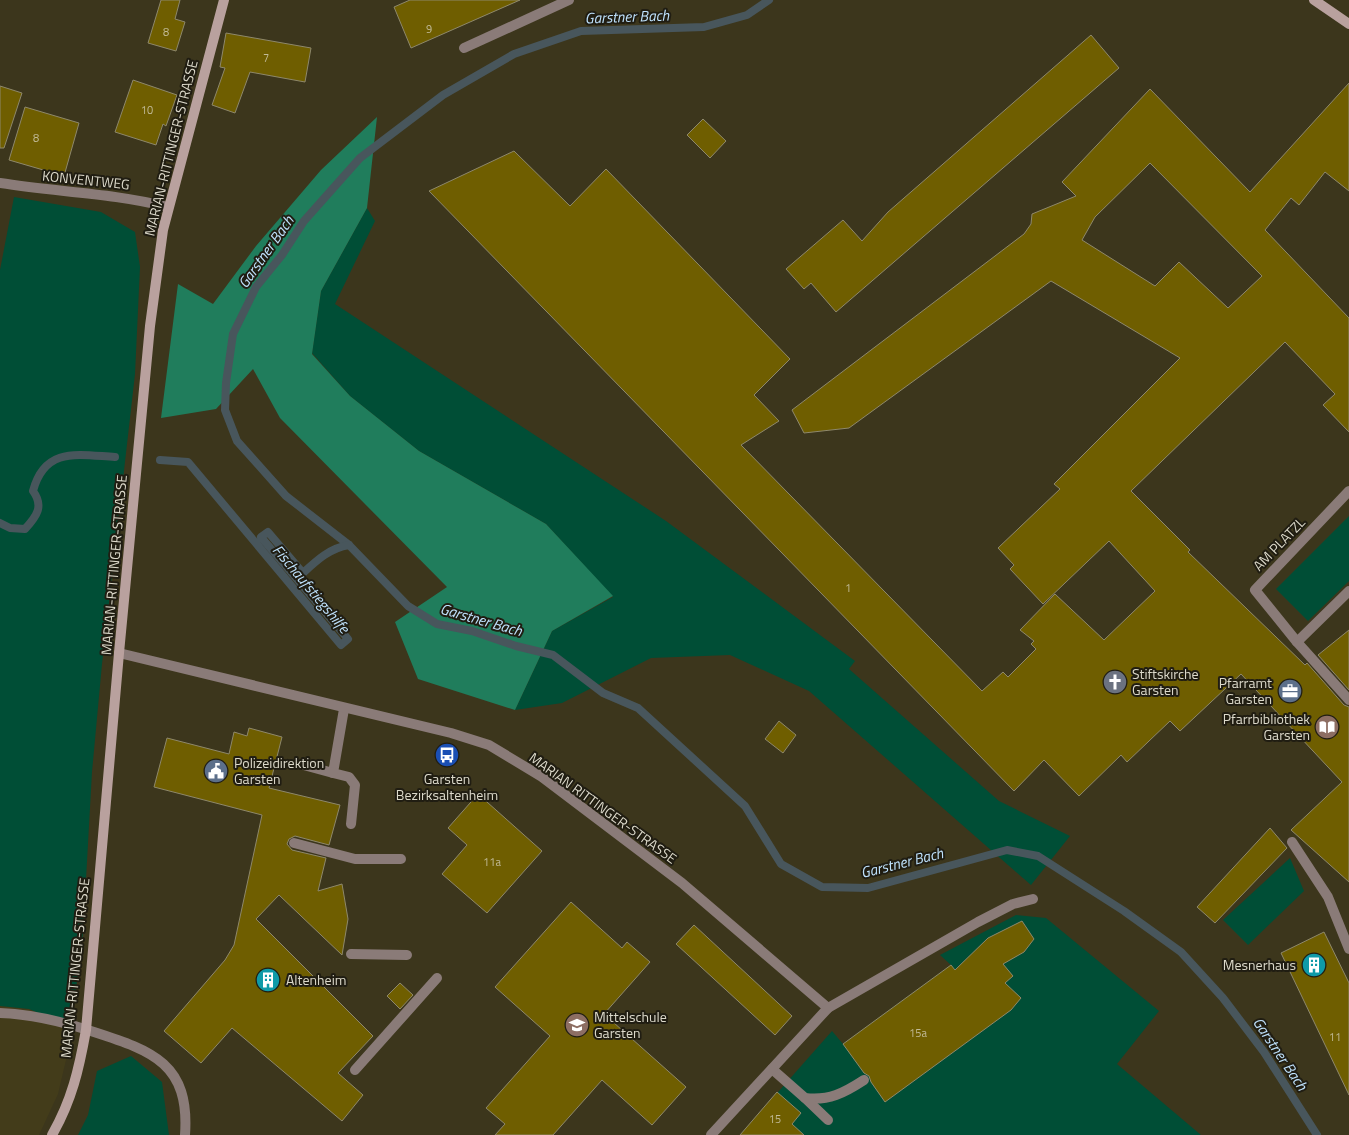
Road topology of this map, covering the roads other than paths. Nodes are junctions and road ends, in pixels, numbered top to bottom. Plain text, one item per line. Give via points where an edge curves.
1 (224, 0) edge
2 (569, 0) edge
3 (1314, 0) edge
4 (1349, 24) edge
5 (464, 48) dead end
6 (0, 183) edge
7 (168, 207) junction
8 (1349, 491) edge
9 (1349, 591) edge
10 (1297, 642) junction
11 (118, 653) junction
12 (1349, 700) edge
13 (344, 709) junction
14 (300, 764) dead end
15 (333, 773) junction
16 (351, 824) dead end
17 (1292, 842) dead end
18 (294, 843) dead end
19 (401, 859) dead end
20 (1032, 899) dead end
21 (1349, 949) edge
22 (351, 954) dead end
23 (407, 956) dead end
24 (437, 978) dead end
25 (828, 1008) junction
26 (0, 1013) edge
27 (86, 1030) junction
28 (772, 1069) junction
29 (355, 1070) dead end
30 (864, 1080) dead end
31 (805, 1098) junction
32 (828, 1120) dead end
33 (52, 1135) edge
34 (185, 1135) edge
35 (711, 1135) edge

1 - 7 street, MARIAN-RITTINGER-STRASSE
2 - 5 street
3 - 4 street
6 - 7 street, KONVENTWEG via 135,199
7 - 11 street, MARIAN-RITTINGER-STRASSE via 150,326
8 - 10 street, AM PLATZL via 1255,590
9 - 10 street
10 - 12 street, AM PLATZL
11 - 13 street, MARIAN RITTINGER-STRASSE
11 - 27 street, MARIAN-RITTINGER-STRASSE
13 - 15 street
13 - 25 street, MARIAN RITTINGER-STRASSE via 489,745 542,776 682,883
14 - 15 street
15 - 16 street via 349,777 355,785
17 - 21 street via 1328,897
18 - 19 street via 354,859
20 - 25 street via 1013,904 978,922
22 - 23 street
24 - 29 street
25 - 28 street
26 - 27 street
27 - 33 street, MARIAN-RITTINGER-STRASSE via 77,1078 64,1114
27 - 34 street via 146,1050 163,1062 183,1095
28 - 31 street
28 - 35 street
30 - 31 street via 841,1095 826,1099
31 - 32 street

